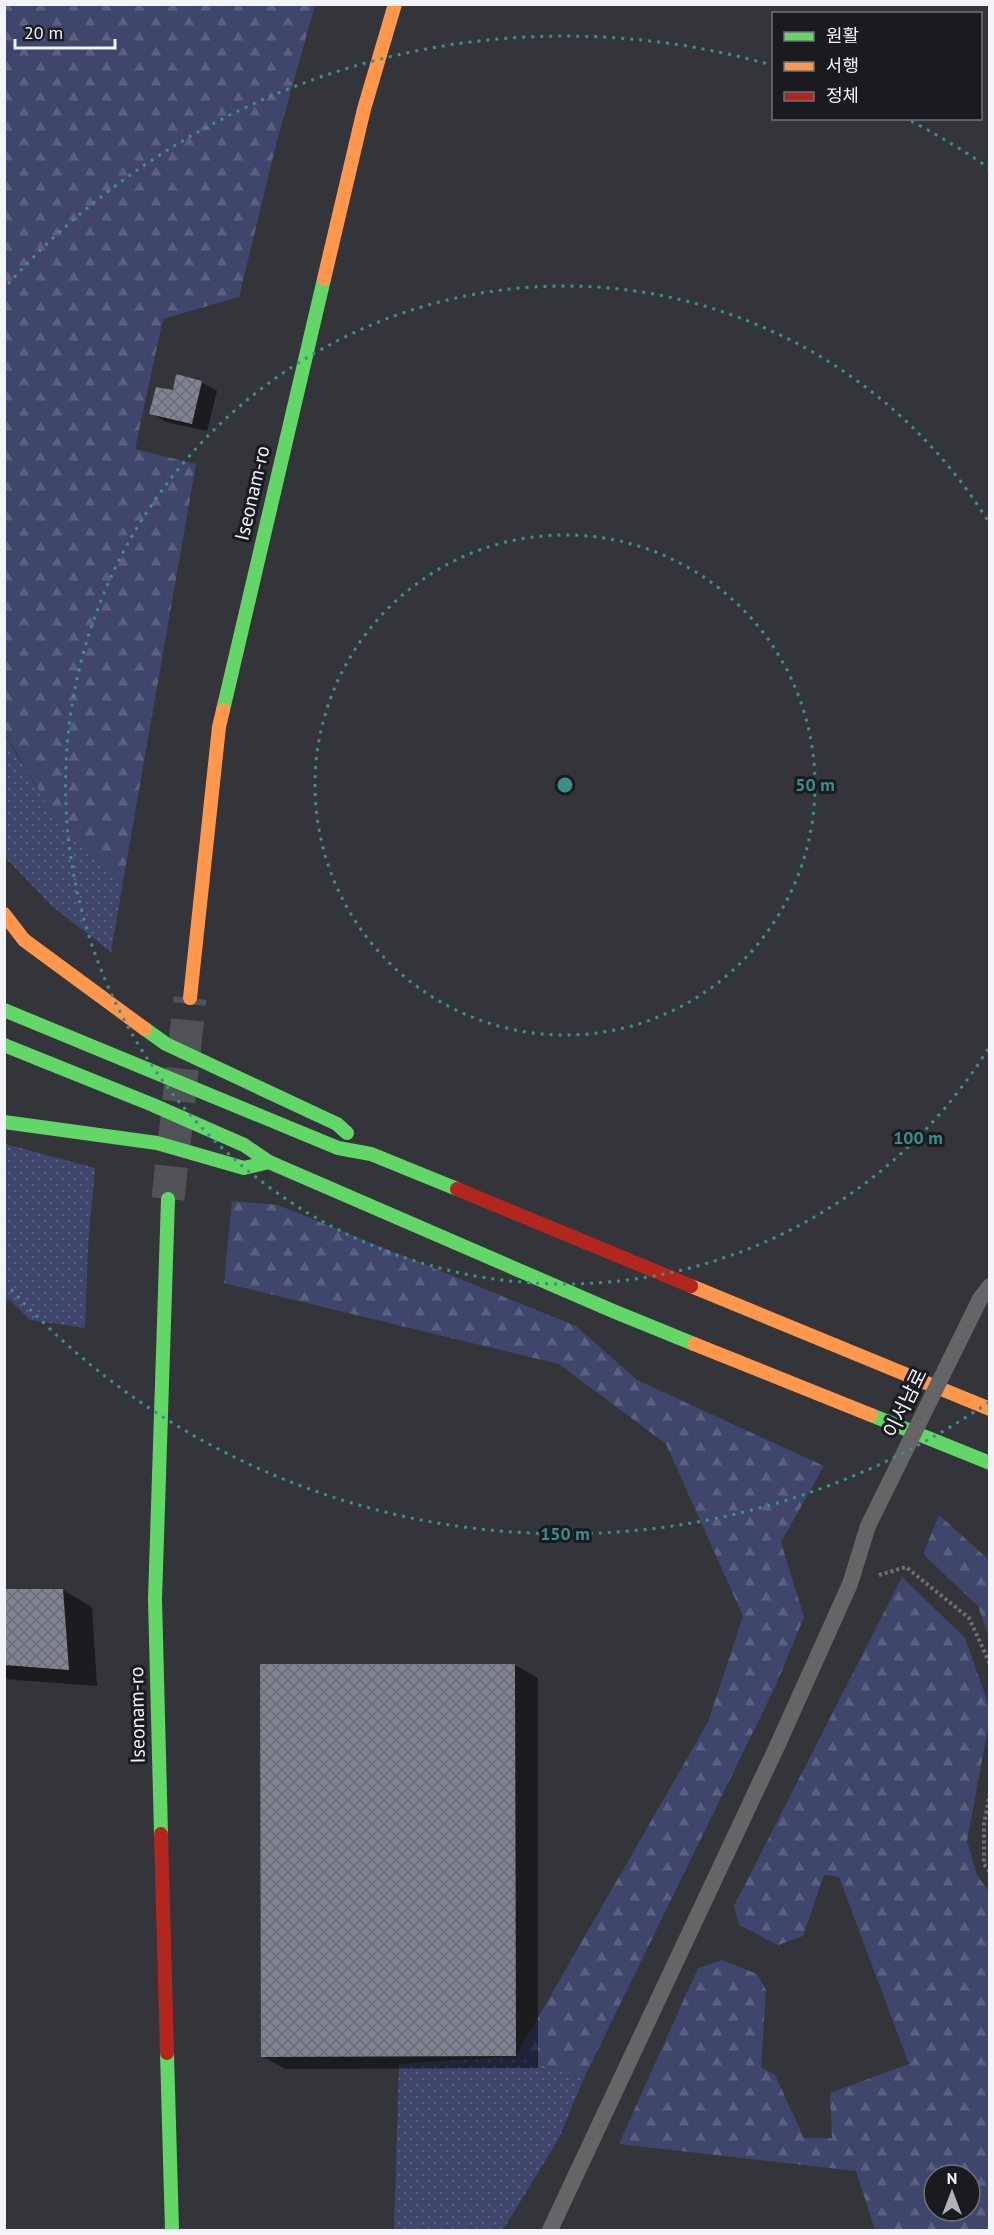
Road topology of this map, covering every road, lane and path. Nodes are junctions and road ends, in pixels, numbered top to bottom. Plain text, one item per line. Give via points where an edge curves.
1 (395, 4) edge
2 (4, 914) edge
3 (189, 998) tunnel mouth
4 (4, 1010) edge
5 (4, 1046) edge
6 (4, 1122) edge
7 (371, 1154) junction
8 (269, 1162) junction
9 (168, 1199) tunnel mouth
10 (985, 1293) edge
11 (990, 1409) edge
12 (990, 1462) edge
13 (850, 1584) junction
14 (990, 1664) edge
15 (990, 1793) edge
16 (990, 1872) edge
17 (172, 2230) edge
18 (550, 2230) edge

1 - 3 main road, Iseonam-ro via 364,109 219,727
2 - 7 main road via 24,940 166,1044 337,1124
4 - 7 main road via 338,1148
5 - 8 main road via 224,1136
6 - 8 main road via 158,1143 244,1168
7 - 11 main road
8 - 12 main road via 613,1311
9 - 17 main road, Iseonam-ro via 155,1599
10 - 13 lane, 이서남로, bridge via 868,1526
13 - 14 path via 906,1568 969,1618
13 - 18 lane, 이서남로
15 - 16 path via 984,1824 984,1864

